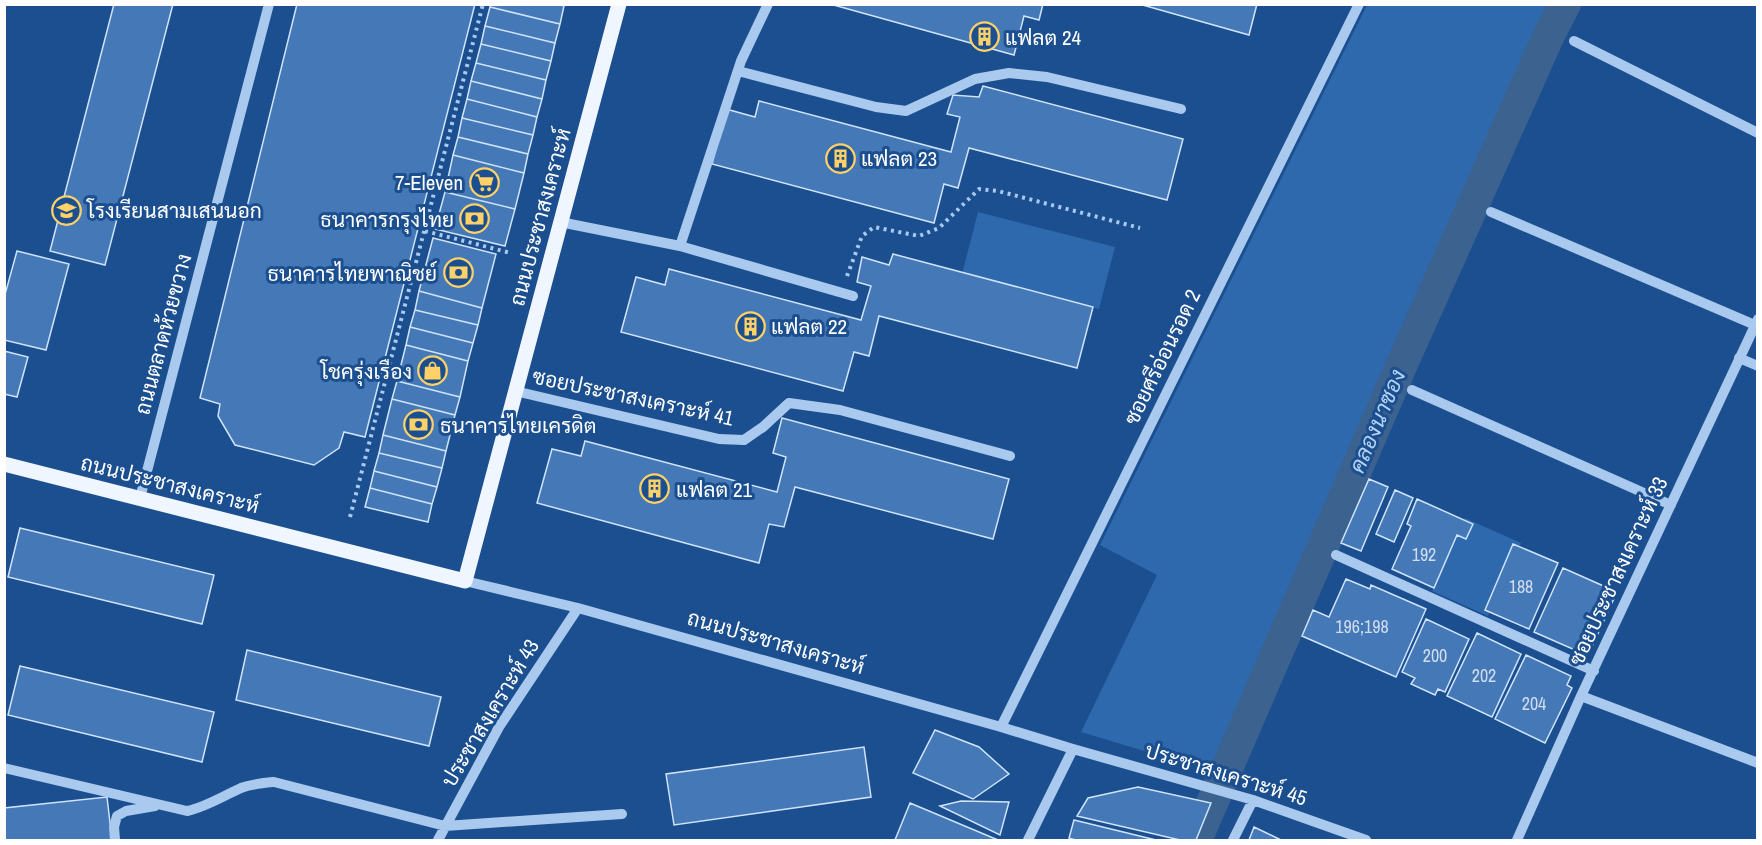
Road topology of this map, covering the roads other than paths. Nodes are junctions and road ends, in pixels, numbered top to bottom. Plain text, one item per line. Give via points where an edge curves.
1 (269, 4) edge
2 (619, 4) edge
3 (768, 4) edge
4 (1359, 4) edge
5 (1575, 41) dead end
6 (738, 71) junction
7 (1181, 109) dead end
8 (1758, 132) edge
9 (1491, 212) dead end
10 (561, 222) junction
11 (680, 246) junction
12 (853, 296) dead end
13 (1756, 322) edge
14 (1739, 358) junction
15 (1758, 366) edge
16 (1412, 390) dead end
17 (515, 391) junction
18 (1011, 456) dead end
19 (4, 464) edge
20 (140, 498) junction
21 (1671, 505) junction
22 (1336, 555) dead end
23 (465, 581) junction
24 (578, 608) junction
25 (1594, 671) junction
26 (1581, 696) junction
27 (1001, 727) junction
28 (1073, 749) junction
29 (1758, 763) edge
30 (4, 768) edge
31 (1253, 800) junction
32 (161, 806) junction
33 (622, 814) dead end
34 (446, 826) junction
35 (115, 840) edge
36 (438, 840) edge
37 (1029, 840) edge
38 (1233, 840) edge
39 (1366, 840) edge
40 (1517, 840) edge

1 - 20 street, ถนนตลาดห้วยขวาง
2 - 10 main road, ถนนประชาสงเคราะห์
3 - 6 street
4 - 27 street, ซอยศรีอ่อนรอด 2
5 - 8 street
6 - 7 street via 876,107 906,111 975,79 1009,73 1047,77
6 - 11 street
9 - 13 street
10 - 11 street
10 - 17 main road, ถนนประชาสงเคราะห์
11 - 12 street
13 - 14 street, ซอยประชาสงเคราะห์ 33
14 - 15 street
14 - 21 street, ซอยประชาสงเคราะห์ 33
16 - 21 street
17 - 18 street, ซอยประชาสงเคราะห์ 41 via 719,439 744,441 789,403 816,406
17 - 23 main road, ถนนประชาสงเคราะห์
19 - 20 main road, ถนนประชาสงเคราะห์
20 - 23 main road, ถนนประชาสงเคราะห์
21 - 25 street, ซอยประชาสงเคราะห์ 33
22 - 25 street
23 - 24 street, ถนนประชาสงเคราะห์
24 - 27 street, ถนนประชาสงเคราะห์
24 - 34 street, ประชาสงเคราะห์ 43 via 499,727
25 - 26 street, ซอยประชาสงเคราะห์ 33
26 - 29 street
26 - 40 street, ซอยประชาสงเคราะห์ 33
27 - 28 street, ถนนประชาสงเคราะห์
28 - 31 street, ประชาสงเคราะห์ 45
28 - 37 street
30 - 32 street
31 - 38 street
31 - 39 street, ประชาสงเคราะห์ 45
32 - 34 street via 198,809 242,788 274,782
32 - 35 street via 122,813 115,821
33 - 34 street
34 - 36 street, ประชาสงเคราะห์ 43

